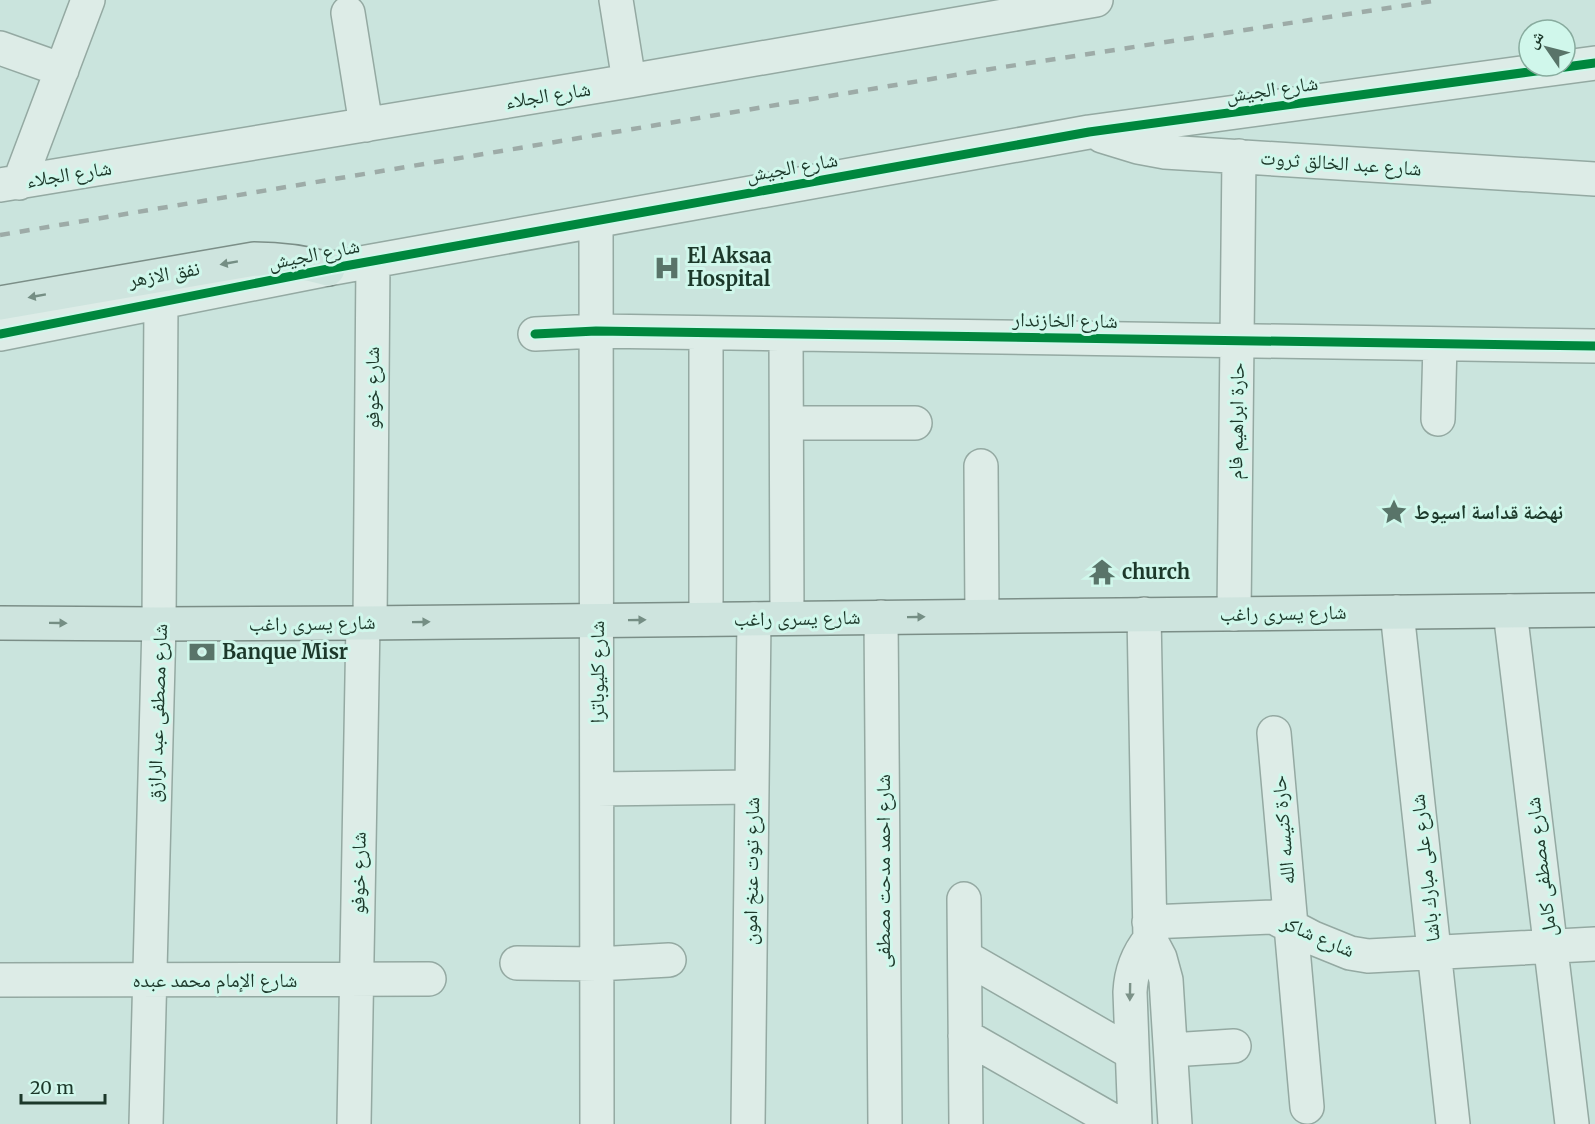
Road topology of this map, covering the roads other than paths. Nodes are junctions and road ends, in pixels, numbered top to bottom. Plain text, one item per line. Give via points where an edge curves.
1 (88, 0) edge
2 (616, 0) edge
3 (1096, 0) edge
4 (348, 13) dead end
5 (0, 48) edge
6 (1595, 63) edge
7 (62, 70) junction
8 (629, 81) junction
9 (366, 125) junction
10 (1089, 132) junction
11 (1239, 156) junction
12 (1595, 179) edge
13 (9, 184) edge
14 (596, 221) junction
15 (373, 261) junction
16 (328, 269) junction
17 (161, 302) junction
18 (0, 303) edge
19 (596, 331) junction
20 (706, 333) junction
21 (0, 334) edge
22 (536, 334) dead end
23 (786, 334) junction
24 (1237, 340) junction
25 (1440, 344) junction
26 (1595, 346) edge
27 (1438, 419) dead end
28 (787, 423) junction
29 (915, 423) dead end
30 (981, 466) dead end
31 (1595, 610) edge
32 (1510, 611) junction
33 (1397, 612) junction
34 (1144, 614) junction
35 (1234, 614) junction
36 (982, 616) junction
37 (881, 617) junction
38 (787, 618) junction
39 (706, 619) junction
40 (754, 619) junction
41 (597, 620) junction
42 (0, 623) edge
43 (366, 623) junction
44 (159, 624) junction
45 (1274, 733) dead end
46 (752, 787) junction
47 (597, 789) junction
48 (964, 899) dead end
49 (1291, 926) junction
50 (1150, 930) junction
51 (1595, 945) edge
52 (1550, 947) junction
53 (1434, 952) junction
54 (965, 957) junction
55 (669, 960) dead end
56 (517, 963) dead end
57 (597, 964) junction
58 (357, 979) junction
59 (429, 979) dead end
60 (0, 980) edge
61 (149, 980) junction
62 (965, 1036) junction
63 (1234, 1046) dead end
64 (1170, 1050) junction
65 (1132, 1053) junction
66 (1307, 1107) dead end
67 (971, 1121) edge
68 (146, 1124) edge
69 (354, 1124) edge
70 (597, 1124) edge
71 (748, 1124) edge
72 (885, 1124) edge
73 (1119, 1124) edge
74 (1135, 1124) edge
75 (1175, 1124) edge
76 (1452, 1124) edge
77 (1572, 1124) edge

1 - 7 street
2 - 8 street
3 - 8 street, شارع الجلاء
4 - 9 street
5 - 7 street
6 - 10 street, شارع الجيش
7 - 13 street
8 - 9 street, شارع الجلاء
9 - 13 street, شارع الجلاء
10 - 11 street, شارع عبد الخالق ثروت via 1165,152
10 - 14 street, شارع الجيش
11 - 12 street, شارع عبد الخالق ثروت
11 - 24 street, حارة ابراهيم فام
14 - 15 street, شارع الجيش
14 - 19 street, شارع كليوباترا
15 - 16 street, شارع الجيش
15 - 43 street, شارع خوفو
16 - 17 street, شارع الجيش
16 -> 18 main road, نفق الازهر via 280,259 254,259
17 - 21 street, شارع الجيش
17 - 44 street, شارع مصطفى عبد الرازق
19 - 20 street, شارع الخازندار
19 - 22 street, شارع الخازندار
19 - 41 street, شارع كليوباترا
20 - 23 street, شارع الخازندار
20 - 39 street
23 - 24 street, شارع الخازندار
23 - 28 street
24 - 25 street, شارع الخازندار
24 - 35 street, حارة ابراهيم فام
25 - 26 street, شارع الخازندار
25 - 27 street
28 - 29 street
28 - 38 street
30 - 36 street
31 - 32 main road, شارع يسرى راغب
32 - 33 main road, شارع يسرى راغب
32 - 52 street, شارع مصطفى كامل
33 - 35 main road, شارع يسرى راغب
33 - 53 street, شارع على مبارك باشا
34 - 35 main road, شارع يسرى راغب
34 - 36 main road, شارع يسرى راغب
34 - 50 street
37 -> 36 main road, شارع يسرى راغب
37 - 38 main road, شارع يسرى راغب
37 - 72 street, شارع احمد مدحت مصطفى
38 - 40 main road, شارع يسرى راغب
39 - 40 main road, شارع يسرى راغب
41 -> 39 main road, شارع يسرى راغب
40 - 46 street, شارع توت عنخ امون
43 -> 41 main road, شارع يسرى راغب
41 - 47 street, شارع كليوباترا
42 -> 44 main road, شارع يسرى راغب
43 - 44 main road, شارع يسرى راغب
43 - 58 street, شارع خوفو
44 - 61 street, شارع مصطفى عبد الرازق
45 - 49 street, حارة كنيسه الله
46 - 47 street
46 - 71 street, شارع توت عنخ امون
47 - 57 street, شارع كليوباترا
48 - 54 street
49 - 50 street, شارع شاكر via 1268,916
49 - 53 street, شارع شاكر via 1359,955
49 - 66 street, حارة كنيسه الله
50 - 64 street via 1166,980
50 -> 65 street via 1131,981
51 - 52 street, شارع شاكر
52 - 53 street, شارع شاكر
52 - 77 street, شارع مصطفى كامل
53 - 76 street, شارع على مبارك باشا
54 - 62 street
54 - 65 street
55 - 57 street
56 - 57 street
57 - 70 street, شارع كليوباترا
58 - 59 street, شارع الإمام محمد عبده
58 - 61 street, شارع الإمام محمد عبده
58 - 69 street, شارع خوفو
60 - 61 street, شارع الإمام محمد عبده
61 - 68 street, شارع مصطفى عبد الرازق
62 - 67 street
62 - 73 street
63 - 64 street
64 - 75 street
65 - 74 street

